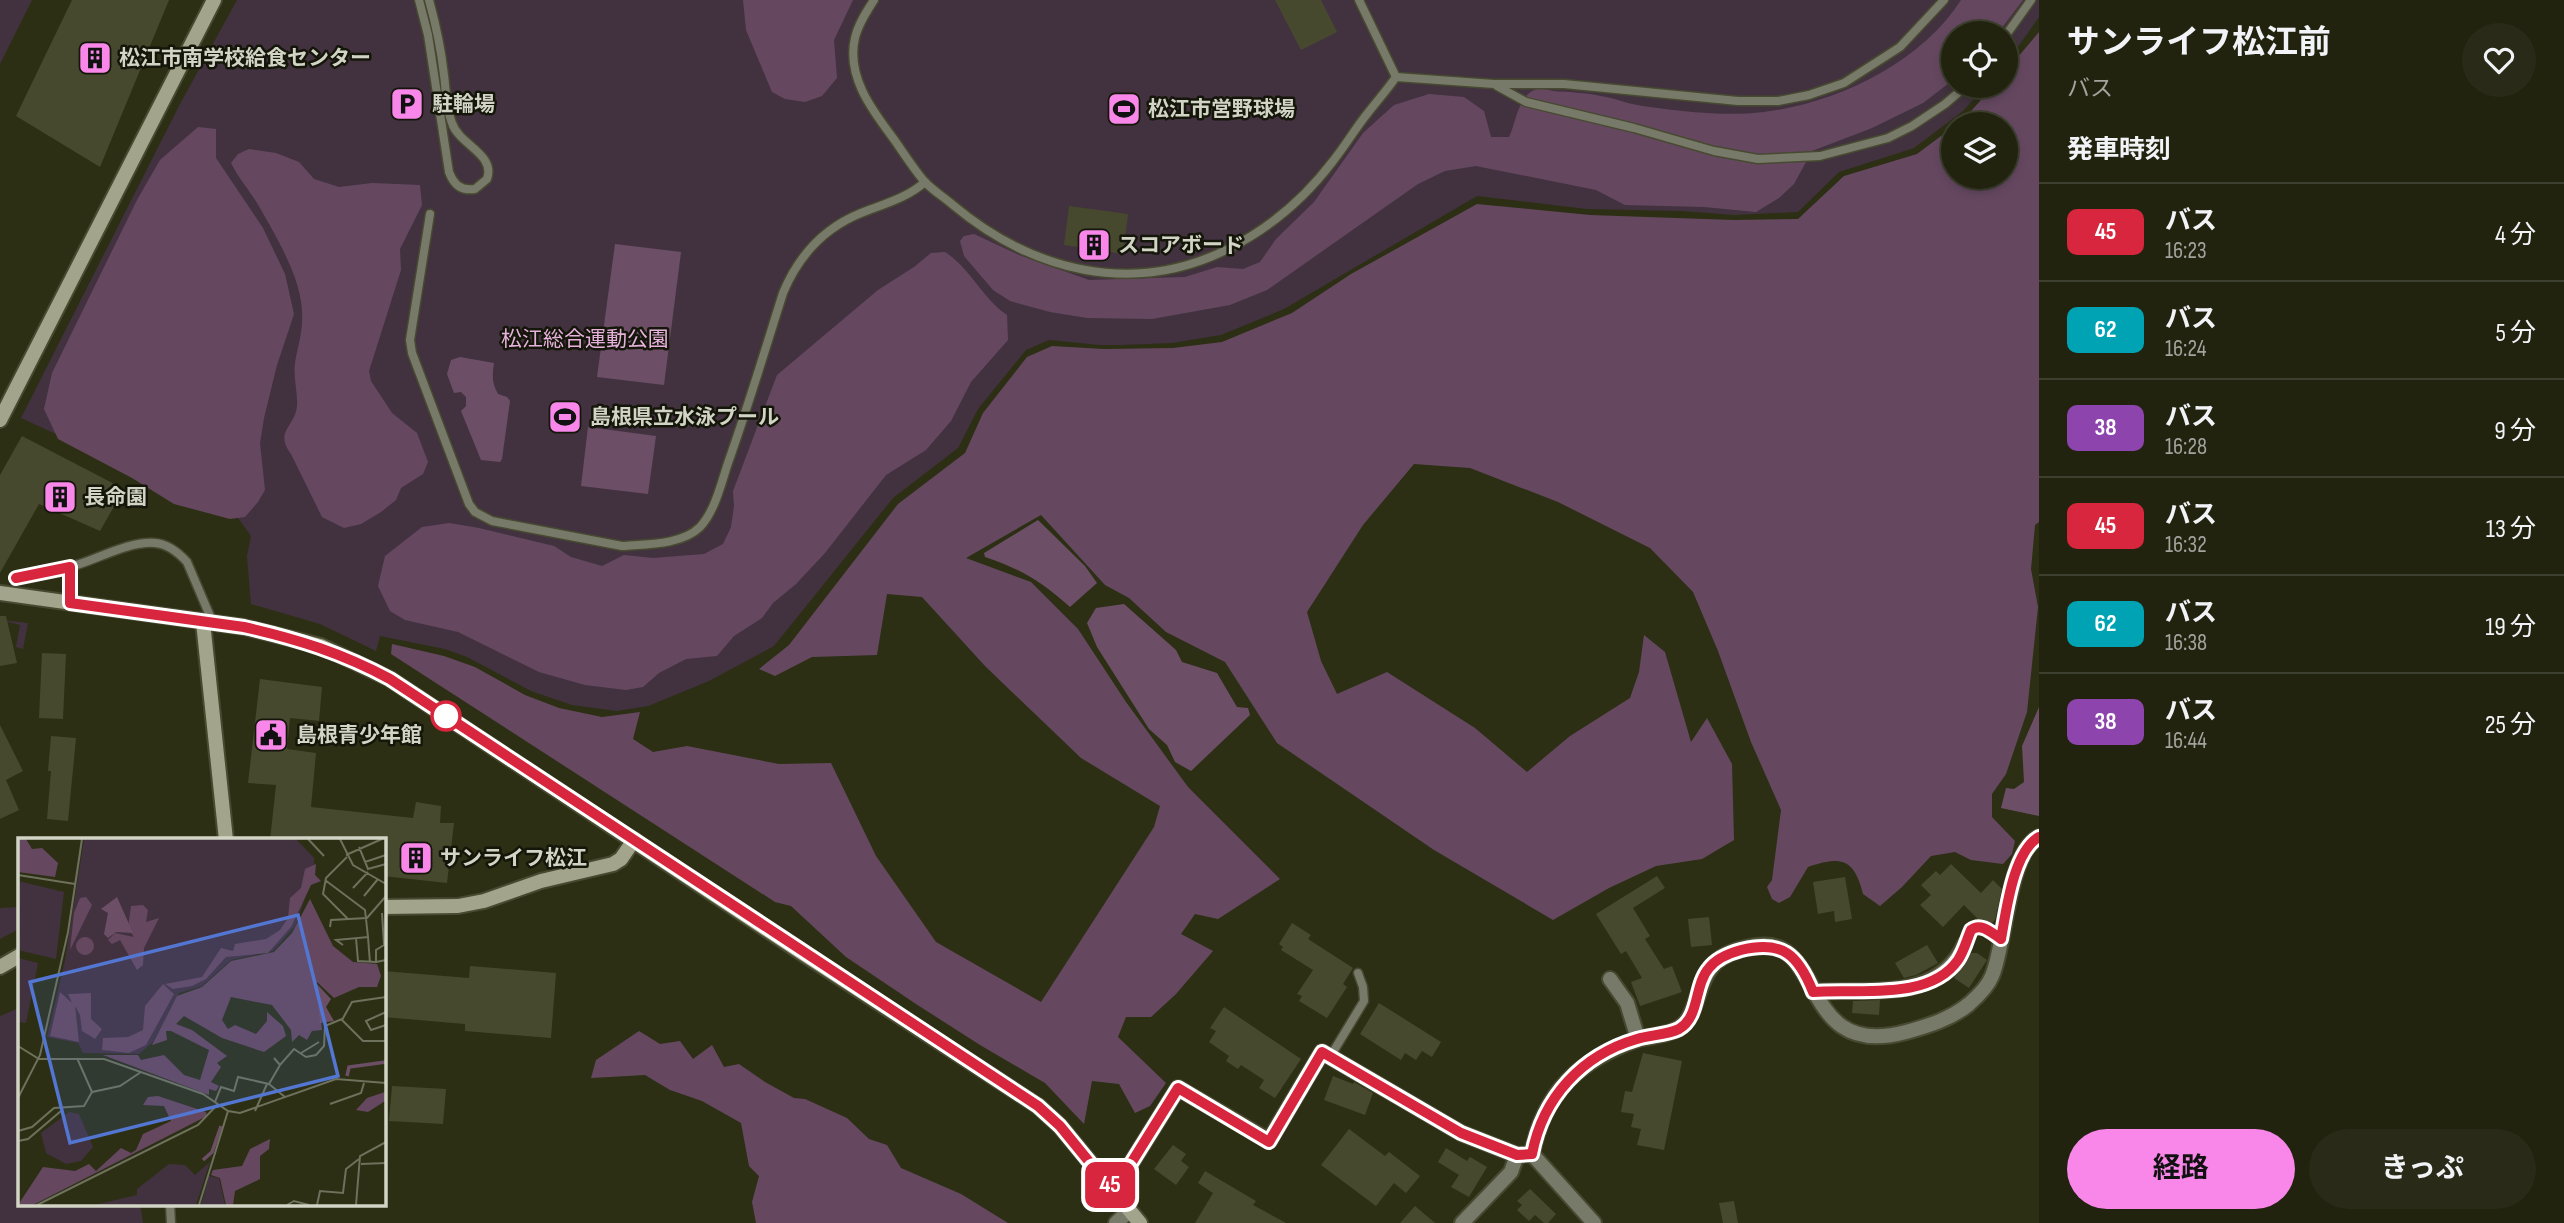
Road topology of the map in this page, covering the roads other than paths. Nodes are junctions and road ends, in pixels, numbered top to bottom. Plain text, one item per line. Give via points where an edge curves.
1 (214, 0) edge
2 (419, 0) edge
3 (429, 0) edge
4 (874, 0) edge
5 (1359, 0) edge
6 (1944, 0) edge
7 (2031, 0) edge
8 (2016, 21) edge
9 (1396, 76) junction
10 (1494, 84) junction
11 (1952, 98) edge
12 (925, 182) junction
13 (430, 214) dead end
14 (0, 420) edge
15 (70, 567) junction
16 (16, 578) dead end
17 (0, 593) edge
18 (70, 603) junction
19 (208, 622) junction
20 (2039, 837) edge
21 (226, 838) edge
22 (634, 840) junction
23 (385, 907) edge
24 (2001, 939) junction
25 (1965, 944) joint
26 (18, 957) edge
27 (0, 967) edge
28 (1358, 973) dead end
29 (1610, 979) dead end
30 (1813, 992) junction
31 (1638, 1039) junction
32 (1330, 1057) junction
33 (1525, 1154) junction
34 (1109, 1186) junction
35 (1129, 1210) junction
36 (1116, 1223) edge
37 (1140, 1223) edge
38 (1462, 1223) edge
39 (1594, 1223) edge

1 - 14 street
2 - 3 lane via 449,172 461,188 475,189 487,179 488,166 450,121
4 - 12 lane via 855,38 858,81 870,107
5 - 9 lane
6 - 10 lane via 1900,47 1864,71 1844,83 1788,99 1738,101 1564,84
7 - 8 lane
9 - 10 lane
9 - 12 lane via 1332,163 1289,210 1228,249 1166,270 1129,274 1090,271 1027,253 996,238
10 - 11 lane via 1526,102 1758,159 1820,156 1888,138
12 - 13 lane via 914,192 844,222 806,253 783,293 709,514 688,535 635,545 492,520 469,504 410,340
15 - 16 lane
15 - 18 lane
15 - 19 lane via 132,546 164,545 187,562
17 - 18 street
18 - 19 street
19 - 21 street
19 - 22 street via 321,646 366,666
20 - 24 street via 2021,859
22 - 23 street via 613,864 541,881 484,901
22 - 34 street via 1038,1106
24 - 25 lane via 1976,926
24 - 30 street via 1993,975 1978,995 1951,1016 1918,1028 1874,1037 1851,1032 1839,1026
25 - 30 street via 1944,972 1918,985 1882,992
26 - 27 street
28 - 32 lane via 1364,1001
29 - 31 street via 1627,1003
30 - 31 street via 1788,952 1758,946 1710,967 1691,1015 1679,1029
31 - 33 street via 1589,1061 1567,1080
32 - 33 street via 1461,1133
32 - 34 street via 1322,1052 1269,1142 1178,1088 1125,1173
33 - 38 street
33 - 39 street
34 - 35 street
35 - 36 street
35 - 37 street

